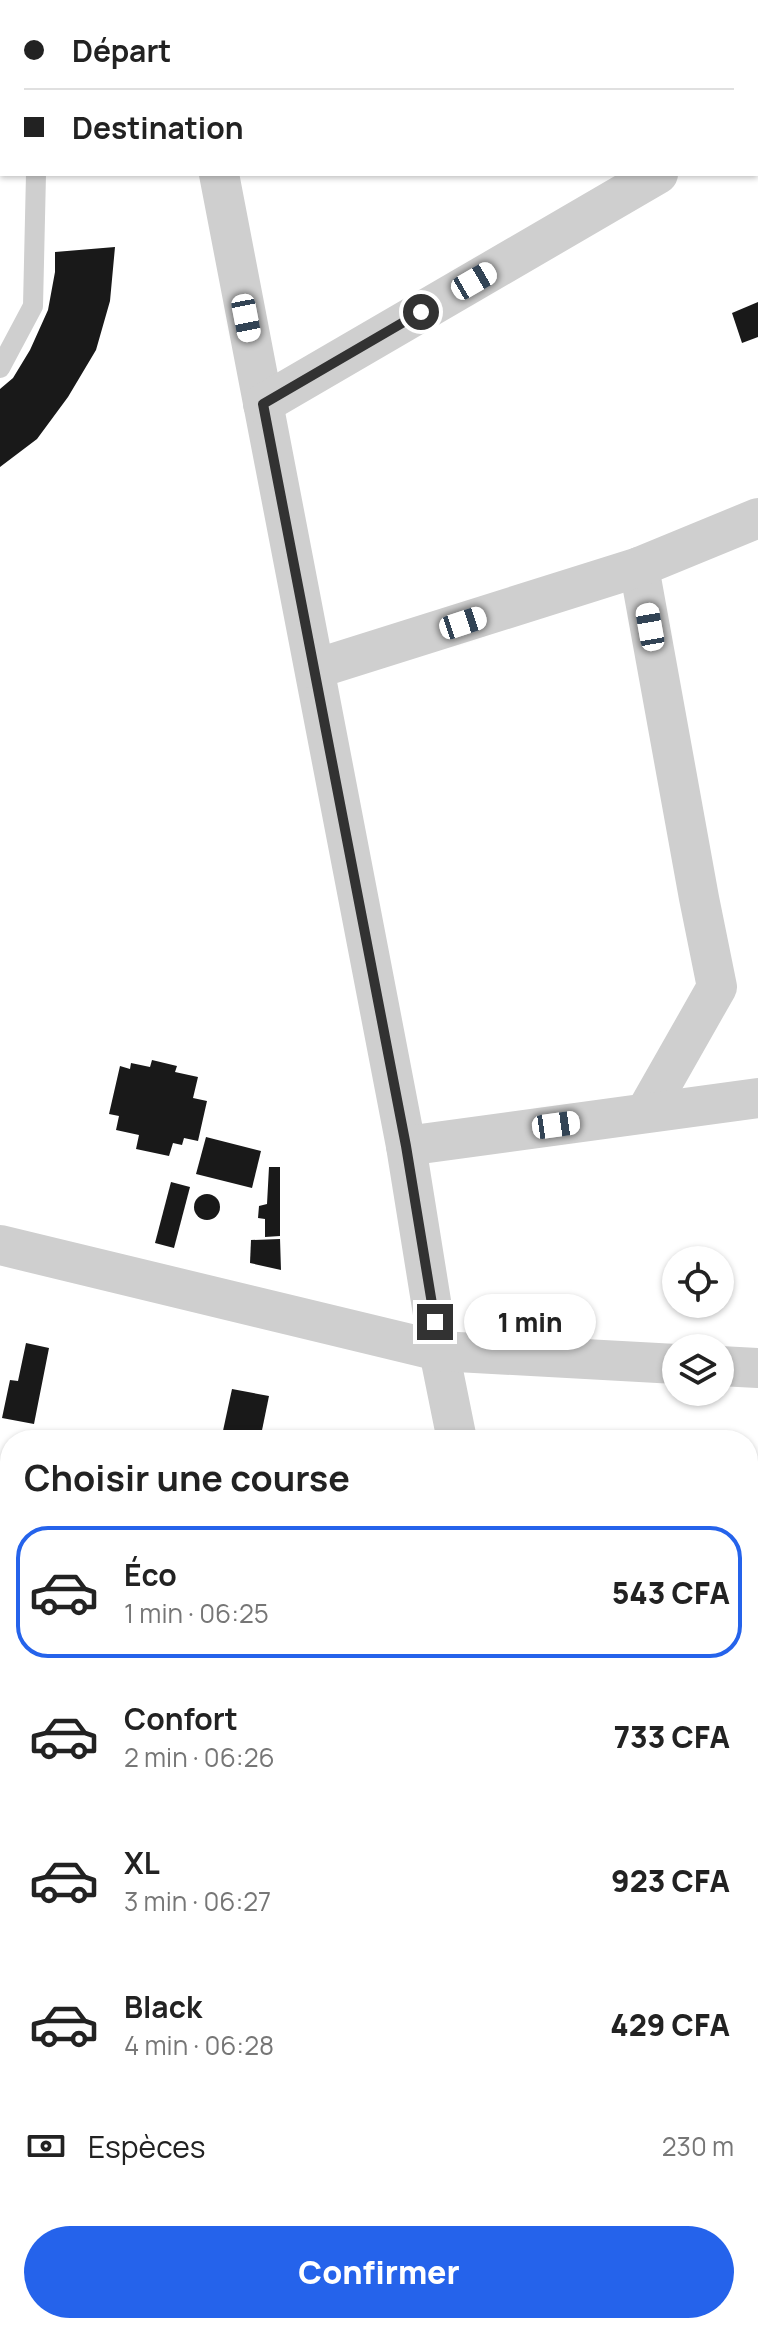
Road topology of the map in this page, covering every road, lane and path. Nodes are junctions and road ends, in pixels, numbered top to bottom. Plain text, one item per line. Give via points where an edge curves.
1 (36, 176) edge
2 (219, 176) edge
3 (655, 176) edge
4 (0, 368) edge
5 (263, 404) junction
6 (758, 518) edge
7 (639, 567) junction
8 (315, 669) junction
9 (758, 1098) edge
10 (646, 1112) junction
11 (406, 1146) junction
12 (0, 1245) edge
13 (439, 1351) junction
14 (662, 1363) edge
15 (734, 1367) edge
16 (758, 1368) edge
17 (455, 1430) edge

1 - 4 lane via 33,306
2 - 5 street
3 - 5 street
5 - 8 street
6 - 7 street
7 - 8 street
7 - 10 street via 717,987
8 - 11 street
9 - 10 street
10 - 11 street
11 - 13 street
12 - 13 street
13 - 14 street
13 - 17 street
15 - 16 street

